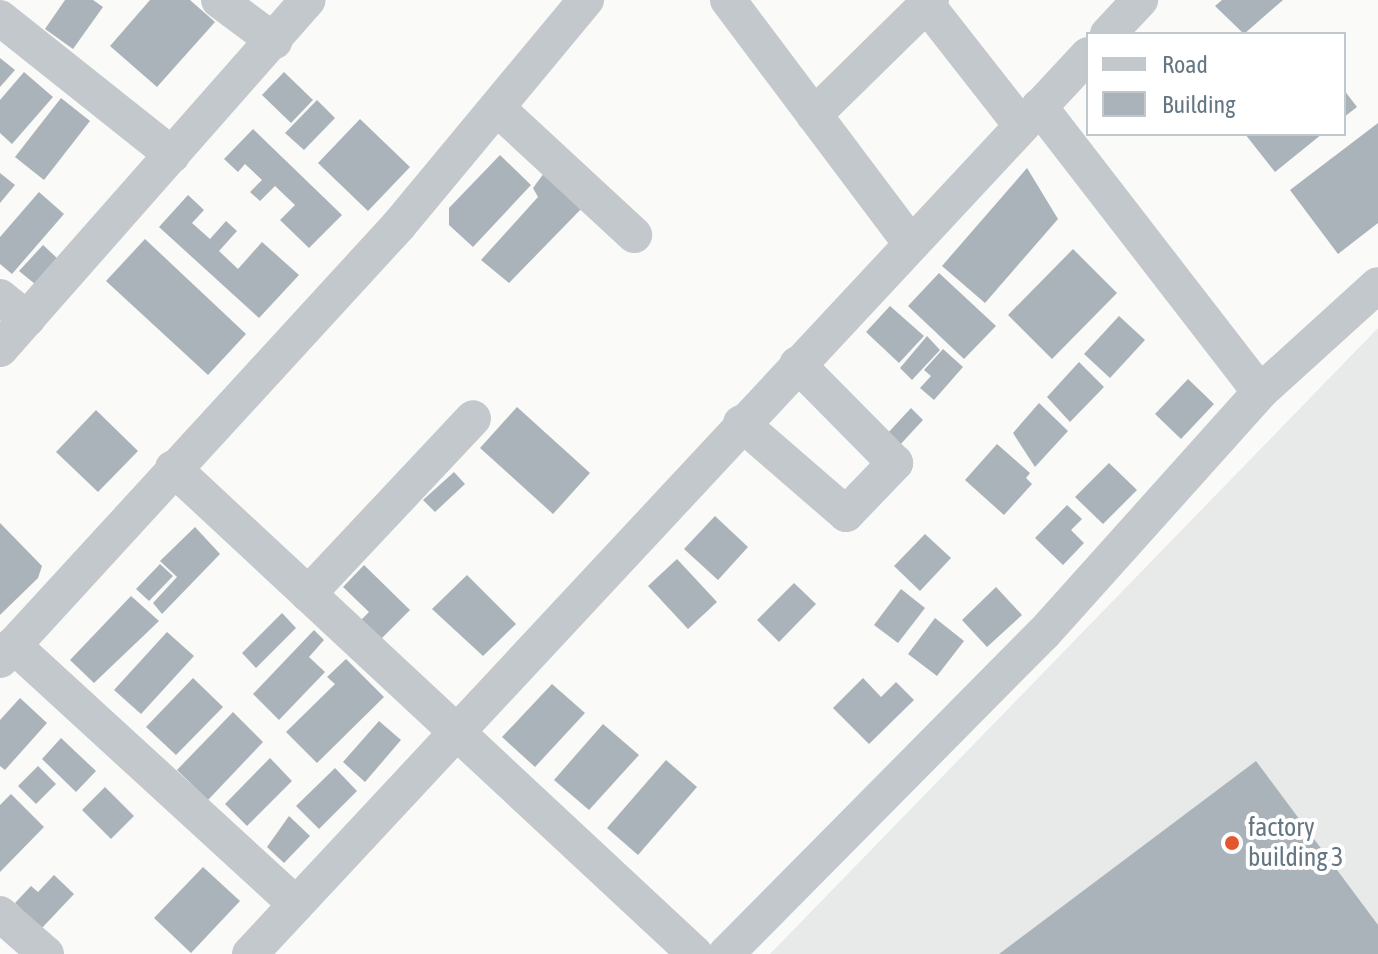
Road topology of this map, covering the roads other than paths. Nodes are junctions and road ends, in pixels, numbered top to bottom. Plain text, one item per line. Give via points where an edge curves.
1 (219, 0) edge
2 (308, 0) edge
3 (586, 0) edge
4 (728, 0) edge
5 (1140, 0) edge
6 (927, 2) edge
7 (0, 18) edge
8 (1110, 32) edge
9 (274, 41) junction
10 (1086, 57) edge
11 (497, 108) junction
12 (814, 115) junction
13 (1030, 116) junction
14 (172, 155) junction
15 (634, 235) dead end
16 (910, 242) junction
17 (1378, 285) edge
18 (14, 308) edge
19 (0, 349) edge
20 (797, 364) junction
21 (1260, 392) junction
22 (473, 418) dead end
23 (741, 423) junction
24 (173, 468) junction
25 (308, 594) junction
26 (7, 653) edge
27 (456, 733) junction
28 (296, 904) junction
29 (0, 914) edge
30 (46, 954) edge
31 (250, 954) edge
32 (695, 954) edge
33 (726, 954) edge

1 - 9 street
2 - 9 street
3 - 11 street
4 - 12 street
5 - 8 street
6 - 12 street
6 - 13 street
7 - 14 street
9 - 14 street
10 - 13 street
11 - 15 street
11 - 24 street via 399,225
12 - 16 street
13 - 16 street
13 - 21 street
14 - 18 street
16 - 20 street
17 - 21 street
18 - 19 street
20 - 23 street
20 - 23 street via 895,463 846,514
21 - 33 street via 1044,633
22 - 25 street
23 - 27 street
24 - 25 street
24 - 26 street
25 - 27 street
26 - 28 street
27 - 28 street
27 - 32 street
28 - 31 street
29 - 30 street

